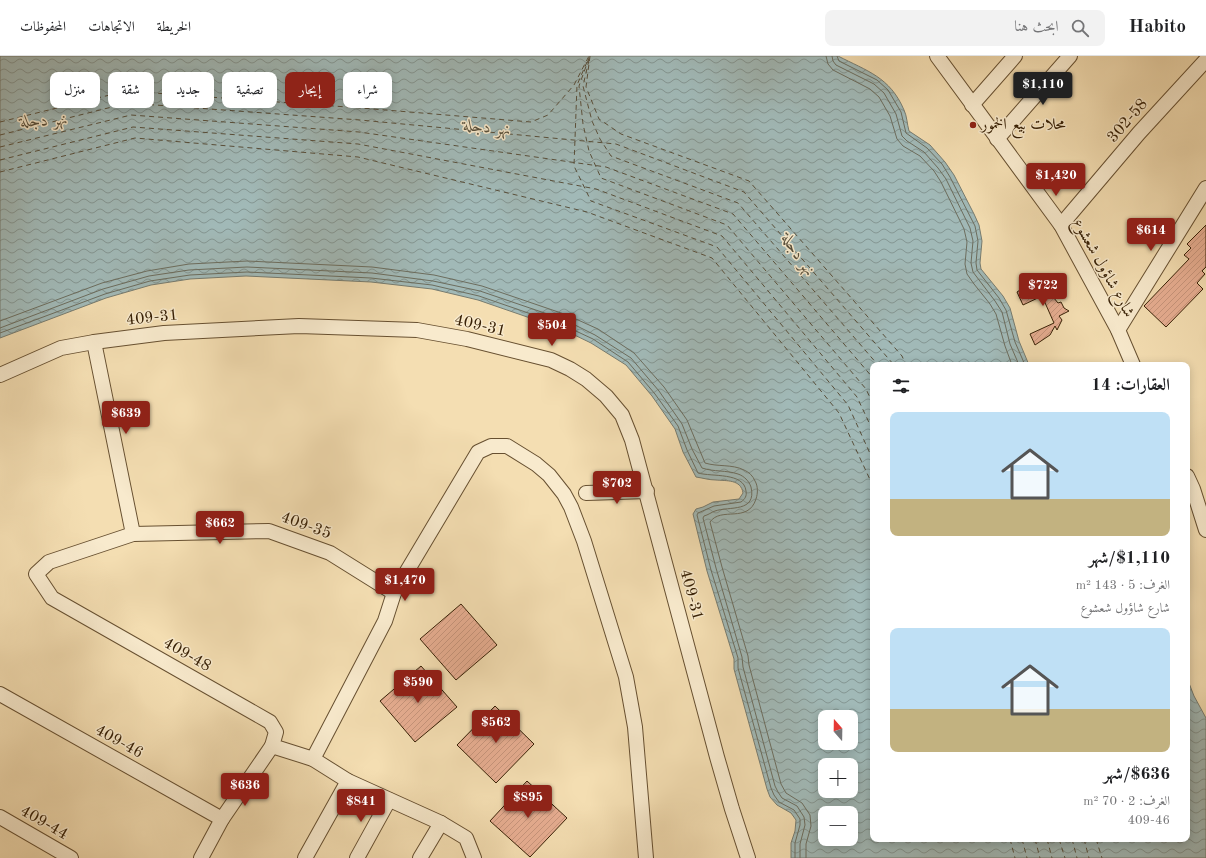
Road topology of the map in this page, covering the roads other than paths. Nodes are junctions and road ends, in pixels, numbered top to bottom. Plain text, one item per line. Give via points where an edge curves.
1 (1015, 56) edge
2 (1070, 56) edge
3 (939, 57) edge
4 (1206, 60) edge
5 (972, 105) junction
6 (997, 139) junction
7 (1206, 188) edge
8 (1062, 225) junction
9 (1118, 330) junction
10 (94, 342) junction
11 (1132, 362) edge
12 (0, 375) edge
13 (1190, 482) edge
14 (647, 491) junction
15 (586, 493) dead end
16 (1206, 530) edge
17 (133, 534) junction
18 (36, 574) joint
19 (394, 593) junction
20 (0, 694) edge
21 (272, 746) junction
22 (313, 759) junction
23 (348, 781) junction
24 (389, 800) junction
25 (0, 817) edge
26 (222, 819) junction
27 (441, 823) junction
28 (71, 858) edge
29 (201, 858) edge
30 (305, 858) edge
31 (357, 858) edge
32 (420, 858) edge
33 (474, 858) edge
34 (646, 858) edge
35 (748, 858) edge

1 - 5 street
2 - 6 street
3 - 5 street, شارع شاؤول شعشوع
4 - 8 street, 302-58 via 1139,133
5 - 6 street, شارع شاؤول شعشوع
6 - 8 street, شارع شاؤول شعشوع
7 - 9 street
8 - 9 street, شارع شاؤول شعشوع
9 - 11 street, شارع شاؤول شعشوع
10 - 12 street, 409-31 via 61,348
10 - 14 street, 409-31 via 172,333 299,326 341,327 417,330 467,339 551,360 586,379 606,396 622,415
10 - 17 street
13 - 16 street
14 - 15 street
14 - 35 street, 409-31 via 717,757
17 - 18 street, 409-35 via 49,562
17 - 19 street, 409-35 via 269,531 330,552
18 - 21 street, 409-48 via 52,598 270,722 276,732
19 - 22 street via 385,621
19 - 34 street via 478,452 491,446 507,446 549,475 571,507 584,541 626,677 635,727
20 - 26 street, 409-46
21 - 22 street
21 - 26 street
22 - 23 street
23 - 24 street
23 - 30 street
24 - 27 street
24 - 31 street
25 - 28 street, 409-44
26 - 29 street
27 - 32 street
27 - 33 street via 466,838

